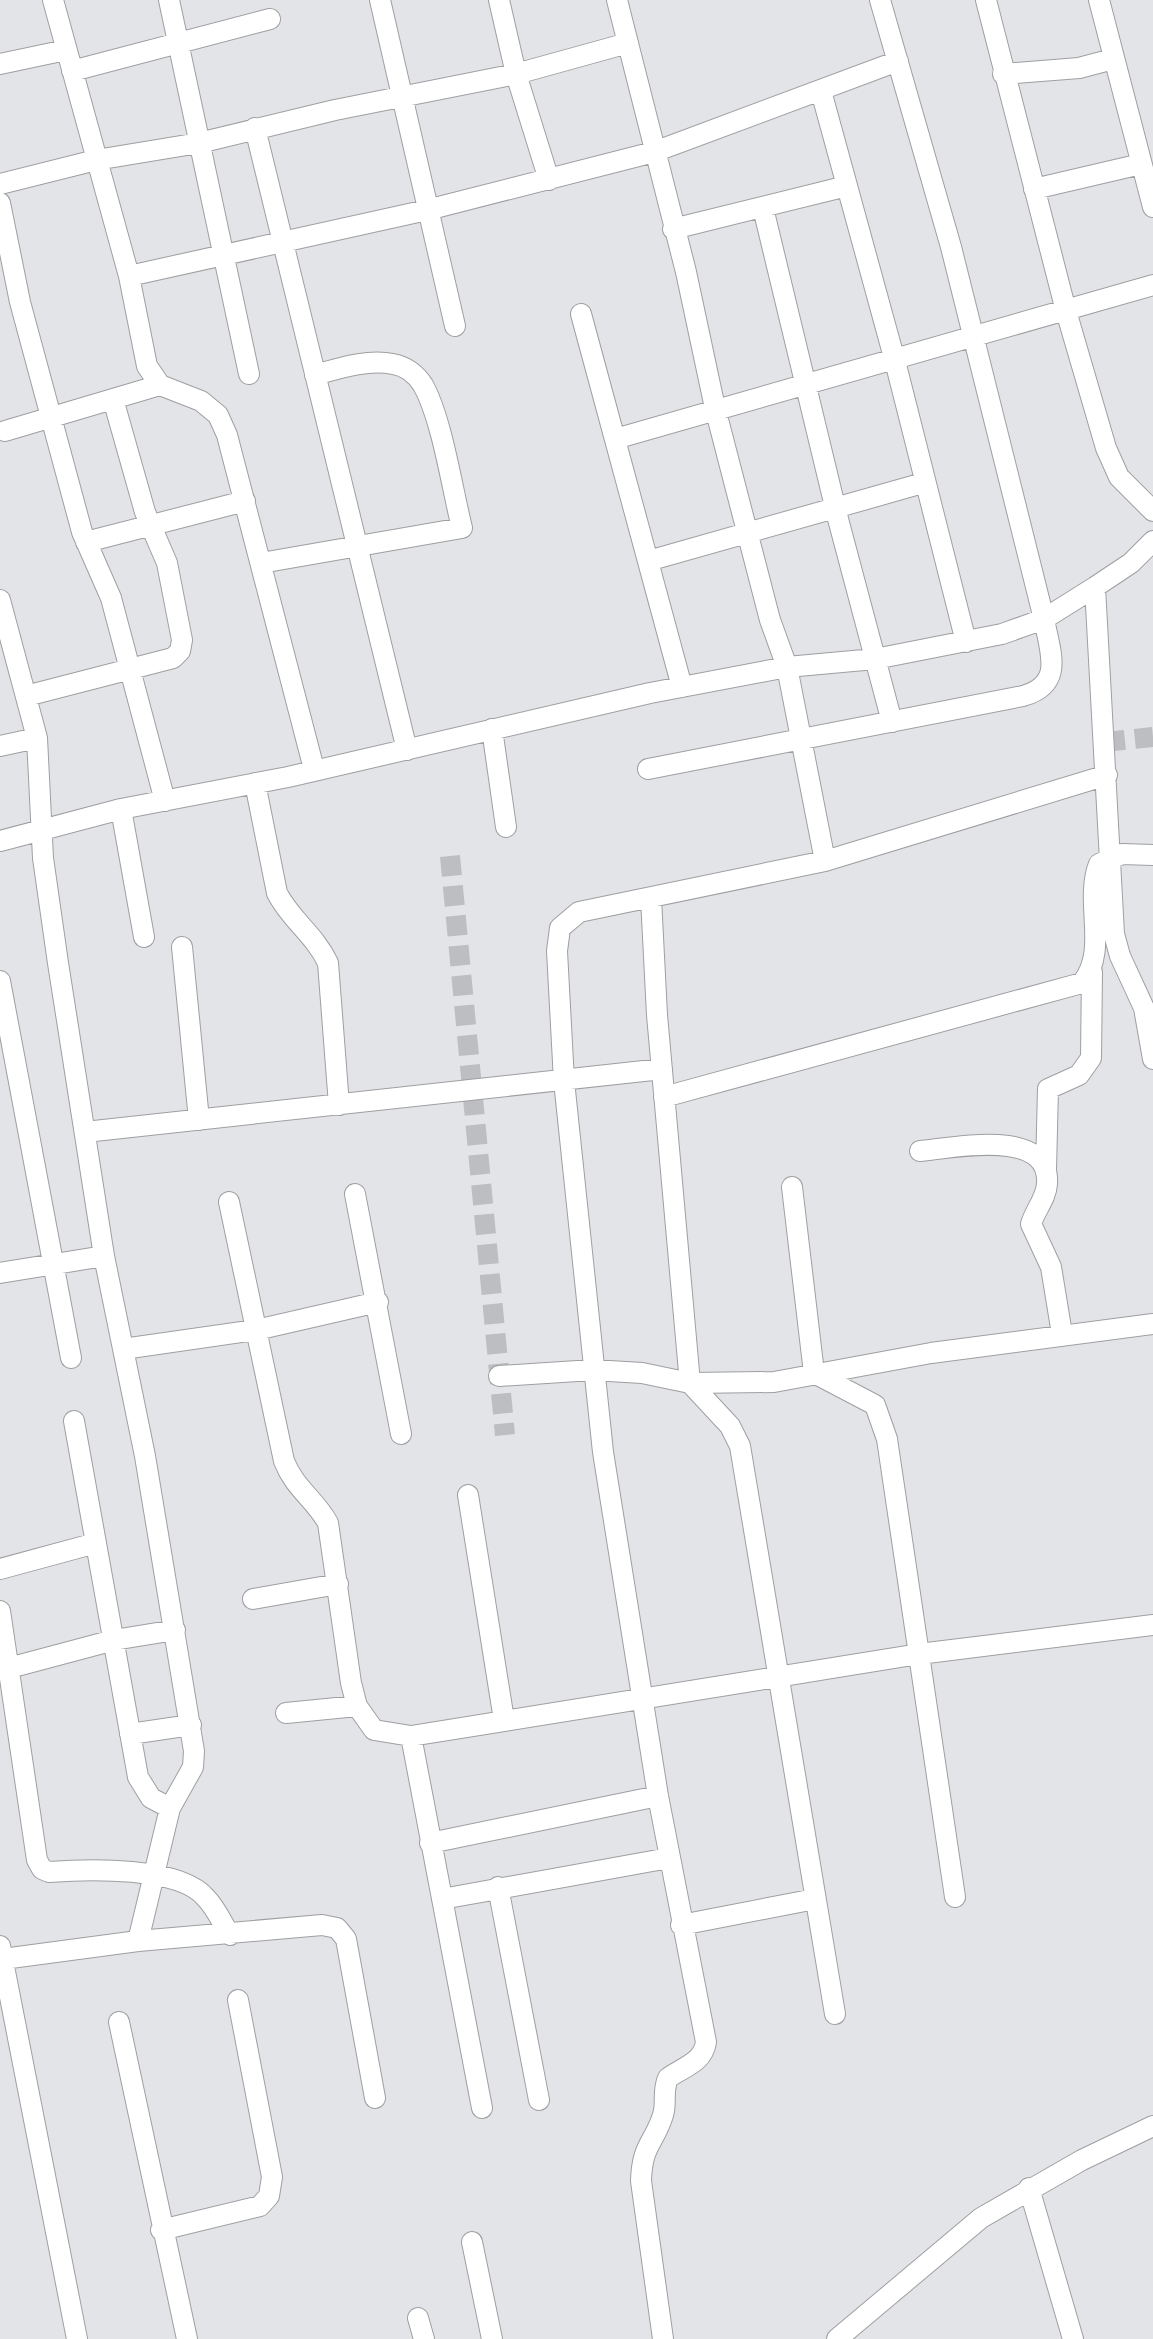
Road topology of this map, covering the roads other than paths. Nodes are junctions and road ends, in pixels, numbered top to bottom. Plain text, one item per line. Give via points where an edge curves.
1 (53, 0) edge
2 (169, 0) edge
3 (380, 0) edge
4 (499, 0) edge
5 (617, 0) edge
6 (880, 0) edge
7 (986, 0) edge
8 (1099, 0) edge
9 (270, 19) dead end
10 (179, 43) junction
11 (628, 43) junction
12 (66, 50) junction
13 (1113, 59) junction
14 (898, 61) junction
15 (0, 64) edge
16 (72, 71) junction
17 (516, 74) junction
18 (1003, 74) junction
19 (821, 91) junction
20 (401, 96) junction
21 (255, 128) junction
22 (199, 143) junction
23 (654, 152) junction
24 (96, 160) junction
25 (1141, 164) junction
26 (549, 180) junction
27 (0, 184) edge
28 (847, 186) junction
29 (1034, 189) junction
30 (0, 203) edge
31 (1153, 207) edge
32 (763, 208) junction
33 (427, 210) junction
34 (673, 229) junction
35 (282, 242) junction
36 (225, 256) junction
37 (129, 276) junction
38 (1153, 285) edge
39 (1066, 311) junction
40 (581, 314) dead end
41 (455, 326) dead end
42 (973, 336) junction
43 (895, 361) junction
44 (249, 374) dead end
45 (315, 375) junction
46 (805, 383) junction
47 (160, 385) junction
48 (113, 399) junction
49 (715, 408) junction
50 (52, 417) junction
51 (5, 431) dead end
52 (615, 439) junction
53 (923, 483) junction
54 (245, 501) junction
55 (835, 508) junction
56 (1153, 511) edge
57 (152, 526) junction
58 (749, 532) junction
59 (1153, 541) edge
60 (86, 542) junction
61 (357, 546) junction
62 (648, 561) junction
63 (261, 563) junction
64 (1095, 587) junction
65 (0, 600) edge
66 (1044, 619) junction
67 (4, 631) edge
68 (966, 642) junction
69 (875, 659) junction
70 (787, 667) junction
71 (131, 669) junction
72 (682, 687) junction
73 (26, 696) junction
74 (892, 722) junction
75 (492, 729) junction
76 (37, 738) junction
77 (801, 739) junction
78 (0, 746) edge
79 (407, 750) junction
80 (314, 769) junction
81 (648, 769) dead end
82 (1107, 775) junction
83 (255, 783) junction
84 (165, 801) junction
85 (121, 809) junction
86 (506, 827) dead end
87 (41, 831) junction
88 (0, 841) edge
89 (1153, 855) edge
90 (1111, 856) junction
91 (825, 861) junction
92 (651, 898) junction
93 (144, 937) dead end
94 (182, 947) dead end
95 (1092, 972) junction
96 (1, 989) edge
97 (1153, 1059) edge
98 (662, 1069) junction
99 (564, 1081) junction
100 (9, 1090) edge
101 (664, 1097) junction
102 (339, 1105) junction
103 (199, 1120) junction
104 (85, 1132) junction
105 (920, 1151) dead end
106 (1046, 1169) junction
107 (792, 1187) dead end
108 (355, 1194) dead end
109 (229, 1202) dead end
110 (104, 1256) junction
111 (55, 1265) junction
112 (0, 1273) edge
113 (378, 1302) junction
114 (1153, 1324) edge
115 (256, 1330) junction
116 (1062, 1334) junction
117 (123, 1349) junction
118 (71, 1358) dead end
119 (593, 1370) junction
120 (814, 1373) junction
121 (499, 1376) dead end
122 (690, 1383) junction
123 (74, 1421) dead end
124 (401, 1434) dead end
125 (468, 1495) dead end
126 (96, 1543) junction
127 (0, 1569) edge
128 (338, 1584) junction
129 (253, 1599) dead end
130 (0, 1611) edge
131 (1153, 1625) edge
132 (175, 1630) junction
133 (114, 1640) junction
134 (919, 1654) junction
135 (9, 1668) junction
136 (779, 1676) junction
137 (641, 1697) junction
138 (357, 1706) junction
139 (286, 1713) dead end
140 (504, 1720) junction
141 (191, 1725) junction
142 (130, 1734) junction
143 (411, 1736) junction
144 (658, 1796) junction
145 (170, 1808) junction
146 (430, 1843) junction
147 (669, 1858) junction
148 (153, 1876) junction
149 (498, 1887) junction
150 (955, 1897) dead end
151 (442, 1899) junction
152 (815, 1899) junction
153 (681, 1925) junction
154 (230, 1935) junction
155 (138, 1941) junction
156 (2, 1952) edge
157 (238, 2000) dead end
158 (835, 2014) dead end
159 (119, 2022) dead end
160 (375, 2098) dead end
161 (539, 2100) dead end
162 (482, 2108) dead end
163 (1153, 2126) edge
164 (1029, 2188) junction
165 (161, 2230) junction
166 (472, 2242) dead end
167 (418, 2318) dead end
168 (857, 2332) edge
169 (77, 2339) edge
170 (187, 2339) edge
171 (424, 2339) edge
172 (492, 2339) edge
173 (663, 2339) edge
174 (837, 2339) edge
175 (1073, 2339) edge

1 - 12 street
2 - 10 street
3 - 20 street
4 - 17 street
5 - 11 street
6 - 14 street
7 - 18 street
8 - 13 street
9 - 10 street
10 - 16 street
10 - 22 street
11 - 17 street
11 - 23 street
12 - 15 street
12 - 16 street
13 - 18 street via 1079,68
13 - 25 street
14 - 19 street
14 - 42 street
16 - 24 street
17 - 20 street
17 - 26 street
18 - 29 street
19 - 23 street
19 - 28 street
20 - 21 street
20 - 33 street
21 - 22 street
21 - 35 street
22 - 24 street
22 - 36 street
23 - 26 street
23 - 34 street
24 - 27 street
24 - 37 street
25 - 29 street
25 - 31 street
26 - 33 street
28 - 32 street
28 - 43 street
29 - 39 street
30 - 50 street
32 - 34 street
32 - 46 street
33 - 35 street
33 - 41 street
34 - 49 street
35 - 36 street
35 - 45 street
36 - 37 street
36 - 44 street
37 - 47 street via 147,366
38 - 39 street
39 - 42 street
39 - 56 street via 1106,448 1119,477
40 - 52 street
42 - 43 street
42 - 66 street
43 - 46 street
43 - 53 street
45 - 61 street
45 - 61 street via 372,362 412,372 432,409 462,528
46 - 49 street
46 - 55 street
47 - 48 street
47 - 54 street via 201,401 218,415
48 - 50 street
48 - 57 street
49 - 52 street
49 - 58 street
50 - 51 street
50 - 60 street
52 - 62 street
53 - 55 street
53 - 68 street
54 - 57 street
54 - 63 street
55 - 58 street
55 - 69 street
57 - 60 street
57 - 71 street via 167,563 182,640 173,658
58 - 62 street
58 - 70 street
59 - 64 street
60 - 71 street via 104,574
61 - 63 street
61 - 79 street
62 - 72 street
63 - 80 street
64 - 66 street
64 - 82 street
65 - 67 street
66 - 68 street
66 - 74 street via 1052,664 1042,691
67 - 73 street
68 - 69 street
69 - 70 street
69 - 74 street
70 - 72 street
70 - 77 street
71 - 73 street
71 - 84 street
72 - 75 street
73 - 76 street
74 - 77 street
75 - 79 street
75 - 86 street
76 - 78 street
76 - 87 street
77 - 81 street
77 - 91 street
79 - 80 street
80 - 83 street
82 - 90 street
82 - 91 street
83 - 84 street
83 - 102 street via 277,893 328,963
84 - 85 street
85 - 87 street
85 - 93 street
87 - 88 street
87 - 104 street
89 - 90 street
90 - 95 street via 1099,864 1095,875
90 - 97 street via 1114,934 1144,1008
91 - 92 street
92 - 98 street
92 - 99 street via 579,912 560,928
94 - 103 street
95 - 101 street via 1082,983
95 - 106 street via 1091,1058 1079,1075 1048,1089
96 - 100 street
98 - 99 street
98 - 101 street
99 - 102 street
99 - 119 street
100 - 111 street
101 - 122 street
102 - 103 street
103 - 104 street
104 - 110 street
105 - 106 street via 1006,1145 1030,1152
106 - 116 street via 1045,1195 1031,1224 1051,1267
107 - 120 street
108 - 113 street
109 - 115 street
110 - 111 street
110 - 117 street
111 - 112 street
111 - 118 street
113 - 115 street
113 - 124 street
114 - 116 street
115 - 117 street
115 - 128 street via 284,1461 292,1481 328,1523
116 - 120 street
117 - 132 street
119 - 121 street
119 - 122 street
119 - 137 street
120 - 122 street via 774,1382
120 - 134 street via 875,1405 881,1418
122 - 136 street via 730,1426 740,1446
123 - 126 street
125 - 140 street
126 - 127 street
126 - 133 street
128 - 129 street
128 - 138 street
130 - 135 street
131 - 134 street
132 - 133 street
132 - 141 street
133 - 135 street
133 - 142 street
134 - 136 street
134 - 150 street
135 - 148 street via 42,1869
136 - 137 street
136 - 152 street
137 - 140 street
137 - 144 street
138 - 139 street
138 - 143 street via 374,1730
140 - 143 street
141 - 142 street
141 - 145 street via 193,1767
142 - 145 street via 143,1789
143 - 146 street
144 - 146 street
144 - 147 street
145 - 148 street
146 - 151 street
147 - 149 street
147 - 153 street
148 - 154 street via 185,1884 206,1897
148 - 155 street
149 - 151 street
149 - 161 street
151 - 162 street
152 - 153 street
152 - 158 street
153 - 173 street via 706,2042 704,2054 668,2078 663,2116 641,2161
154 - 155 street
154 - 160 street via 337,1928 346,1939
155 - 156 street
156 - 169 street
157 - 165 street via 272,2177 269,2196 260,2206
159 - 165 street
163 - 164 street
164 - 168 street via 981,2218
164 - 175 street
165 - 170 street
166 - 172 street
167 - 171 street
168 - 174 street

